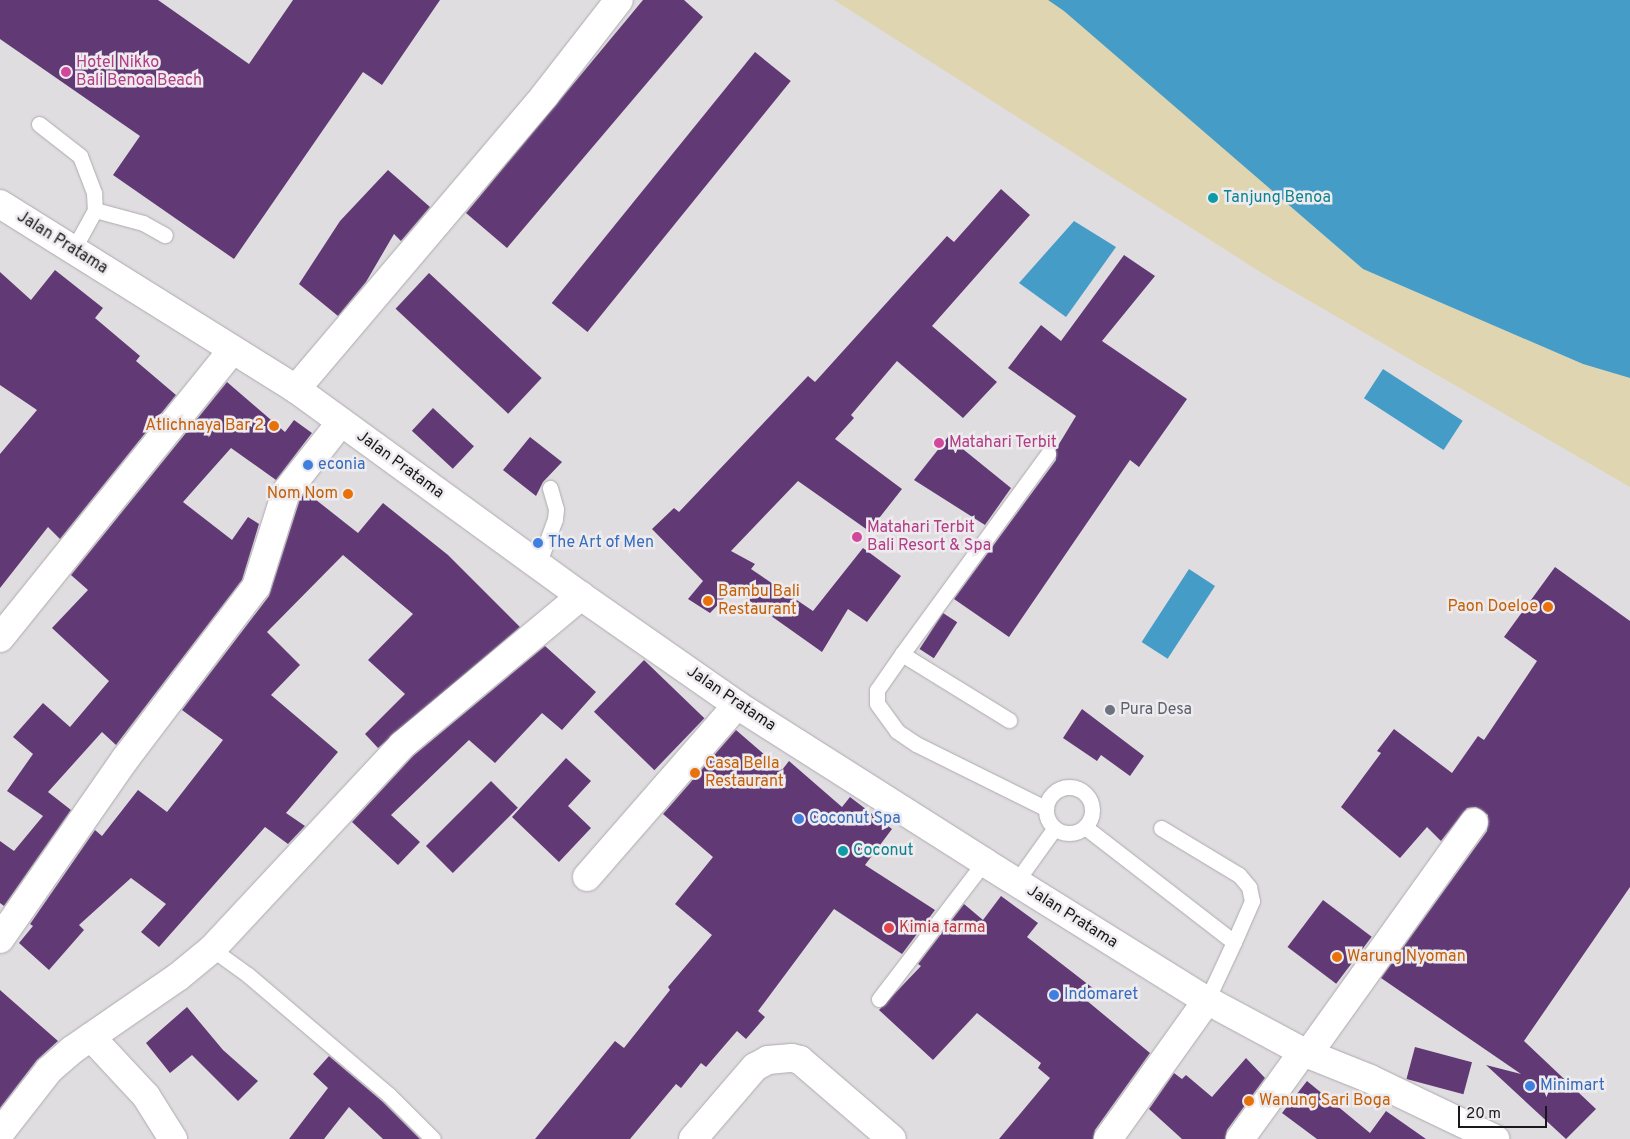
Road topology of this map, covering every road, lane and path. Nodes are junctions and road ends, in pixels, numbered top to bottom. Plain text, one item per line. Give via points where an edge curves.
1 (618, 0) edge
2 (40, 124) dead end
3 (0, 204) edge
4 (95, 210) junction
5 (165, 235) dead end
6 (73, 250) junction
7 (232, 350) junction
8 (296, 389) junction
9 (341, 422) junction
10 (1048, 454) dead end
11 (550, 488) dead end
12 (538, 565) junction
13 (581, 596) junction
14 (0, 638) edge
15 (902, 654) junction
16 (737, 704) junction
17 (1009, 720) dead end
18 (1045, 808) junction
19 (1474, 822) dead end
20 (1085, 827) junction
21 (1161, 828) dead end
22 (1054, 829) junction
23 (984, 862) junction
24 (587, 877) dead end
25 (1016, 882) junction
26 (0, 939) edge
27 (1234, 942) junction
28 (212, 949) junction
29 (879, 999) dead end
30 (1207, 1000) junction
31 (91, 1037) junction
32 (1306, 1053) junction
33 (0, 1133) edge
34 (173, 1139) edge
35 (433, 1139) edge
36 (693, 1139) edge
37 (892, 1139) edge
38 (1108, 1139) edge
39 (1240, 1139) edge
40 (1495, 1139) edge

1 - 8 street via 545,95
2 - 4 lane via 80,156 94,193
3 - 6 street, Jalan Pratama
4 - 5 lane via 143,223
4 - 6 lane
6 - 7 street, Jalan Pratama
7 - 8 street, Jalan Pratama
7 - 14 street
8 - 9 street, Jalan Pratama
9 - 12 street, Jalan Pratama
9 - 26 street via 286,492 256,587 126,758
10 - 15 lane
11 - 12 lane via 556,509 555,519
12 - 13 street, Jalan Pratama
13 - 16 street, Jalan Pratama
13 - 28 street via 402,745
15 - 17 lane
15 - 18 lane via 878,690 877,703 884,717 916,744
16 - 23 street, Jalan Pratama
16 - 24 street
18 - 20 lane via 1051,794 1060,788 1081,790 1089,797 1092,807
18 - 22 lane via 1048,822
19 - 32 street
20 - 22 lane via 1076,833
20 - 27 lane
21 - 27 lane via 1239,875 1249,886 1252,901
22 - 25 lane
23 - 25 street, Jalan Pratama
23 - 29 lane
25 - 30 street, Jalan Pratama
27 - 30 lane
28 - 31 street via 178,978
28 - 35 lane via 248,974 389,1095
30 - 32 street, Jalan Pratama
30 - 38 street
31 - 33 street via 49,1070
31 - 34 street via 146,1096
32 - 39 street
32 - 40 street, Jalan Pratama
36 - 37 street via 755,1067 768,1060 792,1058 800,1060

